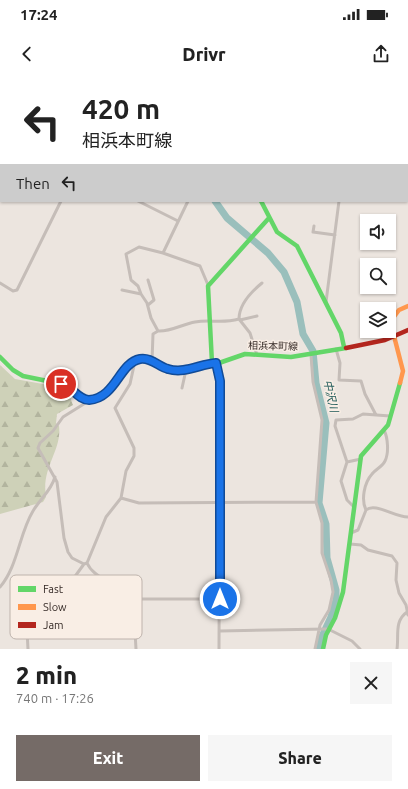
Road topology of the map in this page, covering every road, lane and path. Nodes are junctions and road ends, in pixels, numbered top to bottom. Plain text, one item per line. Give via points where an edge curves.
1 (61, 202) edge
2 (140, 202) edge
3 (188, 202) edge
4 (261, 202) edge
5 (339, 202) edge
6 (269, 218) junction
7 (178, 221) junction
8 (314, 226) dead end
9 (335, 234) junction
10 (163, 253) junction
11 (148, 280) dead end
12 (0, 283) edge
13 (262, 283) dead end
14 (208, 285) junction
15 (122, 290) dead end
16 (141, 294) junction
17 (326, 304) junction
18 (148, 306) junction
19 (408, 306) edge
20 (396, 312) edge
21 (257, 316) dead end
22 (240, 320) junction
23 (209, 321) junction
24 (408, 330) edge
25 (158, 331) junction
26 (396, 335) edge
27 (390, 338) edge
28 (395, 338) edge
29 (344, 347) junction
30 (336, 349) junction
31 (313, 354) junction
32 (257, 355) junction
33 (0, 357) edge
34 (135, 361) junction
35 (152, 361) junction
36 (214, 363) junction
37 (186, 370) junction
38 (408, 371) edge
39 (402, 375) junction
40 (182, 388) dead end
41 (88, 400) junction
42 (376, 415) junction
43 (390, 416) junction
44 (384, 430) junction
45 (361, 459) junction
46 (347, 462) junction
47 (55, 477) junction
48 (121, 498) junction
49 (220, 502) junction
50 (316, 502) junction
51 (355, 508) junction
52 (366, 510) junction
53 (408, 517) edge
54 (351, 533) junction
55 (350, 544) junction
56 (86, 564) junction
57 (77, 575) edge
58 (98, 575) edge
59 (0, 587) edge
60 (220, 599) junction
61 (142, 600) edge
62 (407, 614) edge
63 (324, 629) junction
64 (220, 632) junction
65 (27, 639) edge
66 (136, 639) edge
67 (28, 649) edge
68 (136, 649) edge
69 (220, 649) edge
70 (315, 649) edge
71 (322, 649) edge
72 (360, 649) edge
73 (397, 649) edge

1 - 12 street via 17,290 13,291
2 - 7 street
3 - 7 street
4 - 6 main road
5 - 9 street
6 - 14 main road
6 - 17 main road via 277,232 297,246
7 - 10 street
8 - 9 street via 313,232
9 - 17 street
10 - 14 street via 200,266
10 - 16 street via 139,247 126,254 131,280 138,286
11 - 18 street via 154,300
13 - 22 street via 248,295 242,306
14 - 23 main road
15 - 16 street
16 - 18 street
17 - 29 main road via 341,333
18 - 25 street via 150,318
19 - 20 main road
21 - 22 street
22 - 23 street via 223,323
22 - 32 street via 250,333
23 - 25 street
23 - 36 main road via 210,351
24 - 26 main road, 相浜本町線
25 - 35 street via 152,337
27 - 29 main road, 相浜本町線
28 - 39 main road
29 - 30 main road, 相浜本町線
30 - 31 main road, 相浜本町線
30 - 42 street via 340,363 339,380 361,381
31 - 32 main road, 相浜本町線 via 291,357
31 - 50 street via 313,382 322,420
32 - 36 main road, 相浜本町線 via 242,355
33 - 41 main road via 16,372 33,379 67,385
34 - 35 main road, 相浜本町線
34 - 41 main road via 110,389
34 - 48 street via 130,384 115,408 134,452 125,475
35 - 37 main road, 相浜本町線 via 170,370
36 - 37 main road, 相浜本町線
36 - 49 street via 220,381
37 - 40 street
38 - 39 street
39 - 43 main road
41 - 47 street via 63,417 38,446 38,452
42 - 43 street
42 - 46 street via 363,414 353,419 336,420
43 - 44 main road
44 - 45 main road via 364,451
44 - 52 street via 387,438 386,458 383,465 368,480 364,494
45 - 46 street
45 - 51 main road
46 - 51 street via 341,481 347,500
47 - 56 street via 66,547 72,558
47 - 59 street via 32,514 8,575
48 - 49 street via 139,503
48 - 56 street via 106,518
49 - 50 street
49 - 60 street
50 - 63 street via 322,524 322,553 333,592
51 - 54 main road
52 - 53 street via 379,508 392,515
52 - 54 street via 358,530
54 - 55 main road
55 - 62 street via 392,556 397,563 396,580
55 - 63 main road via 342,596 335,618
56 - 57 street
56 - 58 street
60 - 61 street
60 - 64 street
62 - 73 street via 401,617 398,627
63 - 64 street
63 - 70 street
63 - 71 main road
63 - 72 street via 352,642
64 - 69 street
65 - 67 street
66 - 68 street

